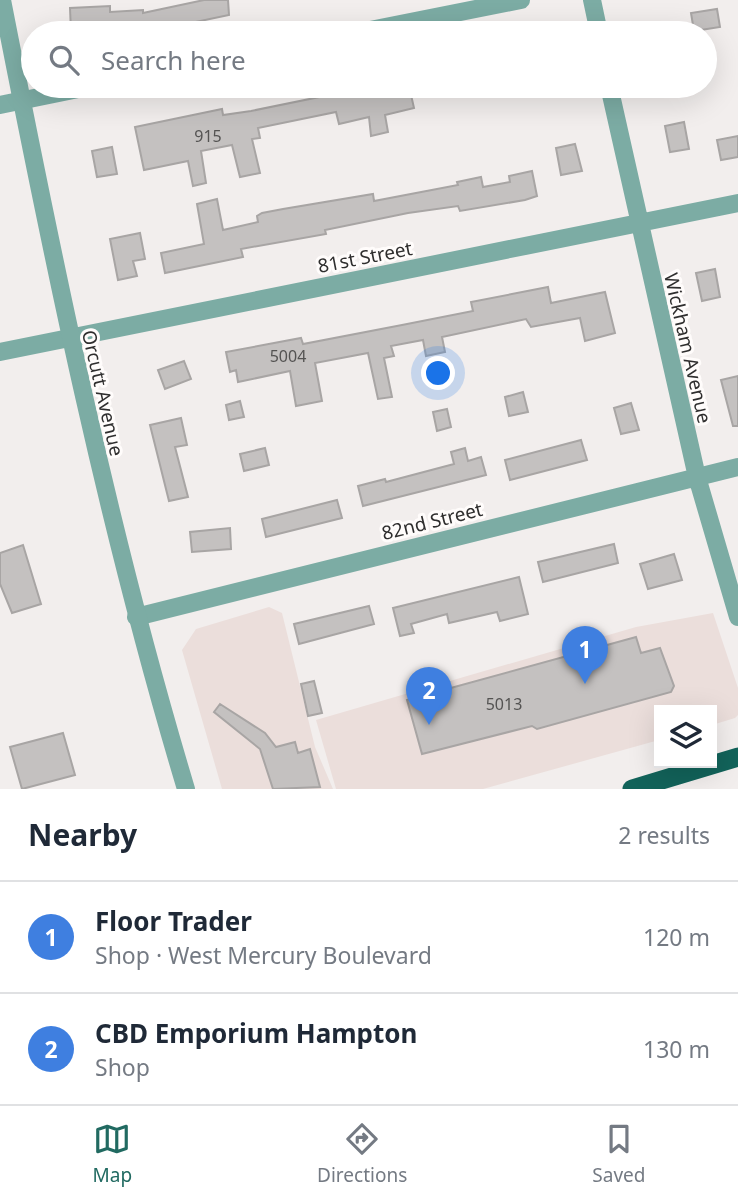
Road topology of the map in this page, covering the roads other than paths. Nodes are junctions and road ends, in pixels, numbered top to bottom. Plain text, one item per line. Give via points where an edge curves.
1 (2, 0) edge
2 (520, 0) edge
3 (592, 0) edge
4 (415, 21) edge
5 (596, 21) edge
6 (21, 95) edge
7 (32, 98) edge
8 (611, 98) edge
9 (22, 100) junction
10 (0, 105) edge
11 (738, 203) edge
12 (637, 224) junction
13 (69, 338) junction
14 (0, 352) edge
15 (738, 467) edge
16 (697, 477) junction
17 (136, 617) junction
18 (738, 617) edge
19 (738, 757) edge
20 (186, 789) edge
21 (632, 789) edge

1 - 6 street, Orcutt Avenue
2 - 4 street
3 - 5 street
7 - 9 street
8 - 12 street, Wickham Avenue
9 - 10 street
9 - 13 street, Orcutt Avenue
11 - 12 street, 81st Street
12 - 13 street, 81st Street
12 - 16 street, Wickham Avenue
13 - 14 street, 81st Street
13 - 17 street, Orcutt Avenue
15 - 16 street, 82nd Street
16 - 17 street, 82nd Street
16 - 18 street, Wickham Avenue
17 - 20 street, Orcutt Avenue
19 - 21 highway

